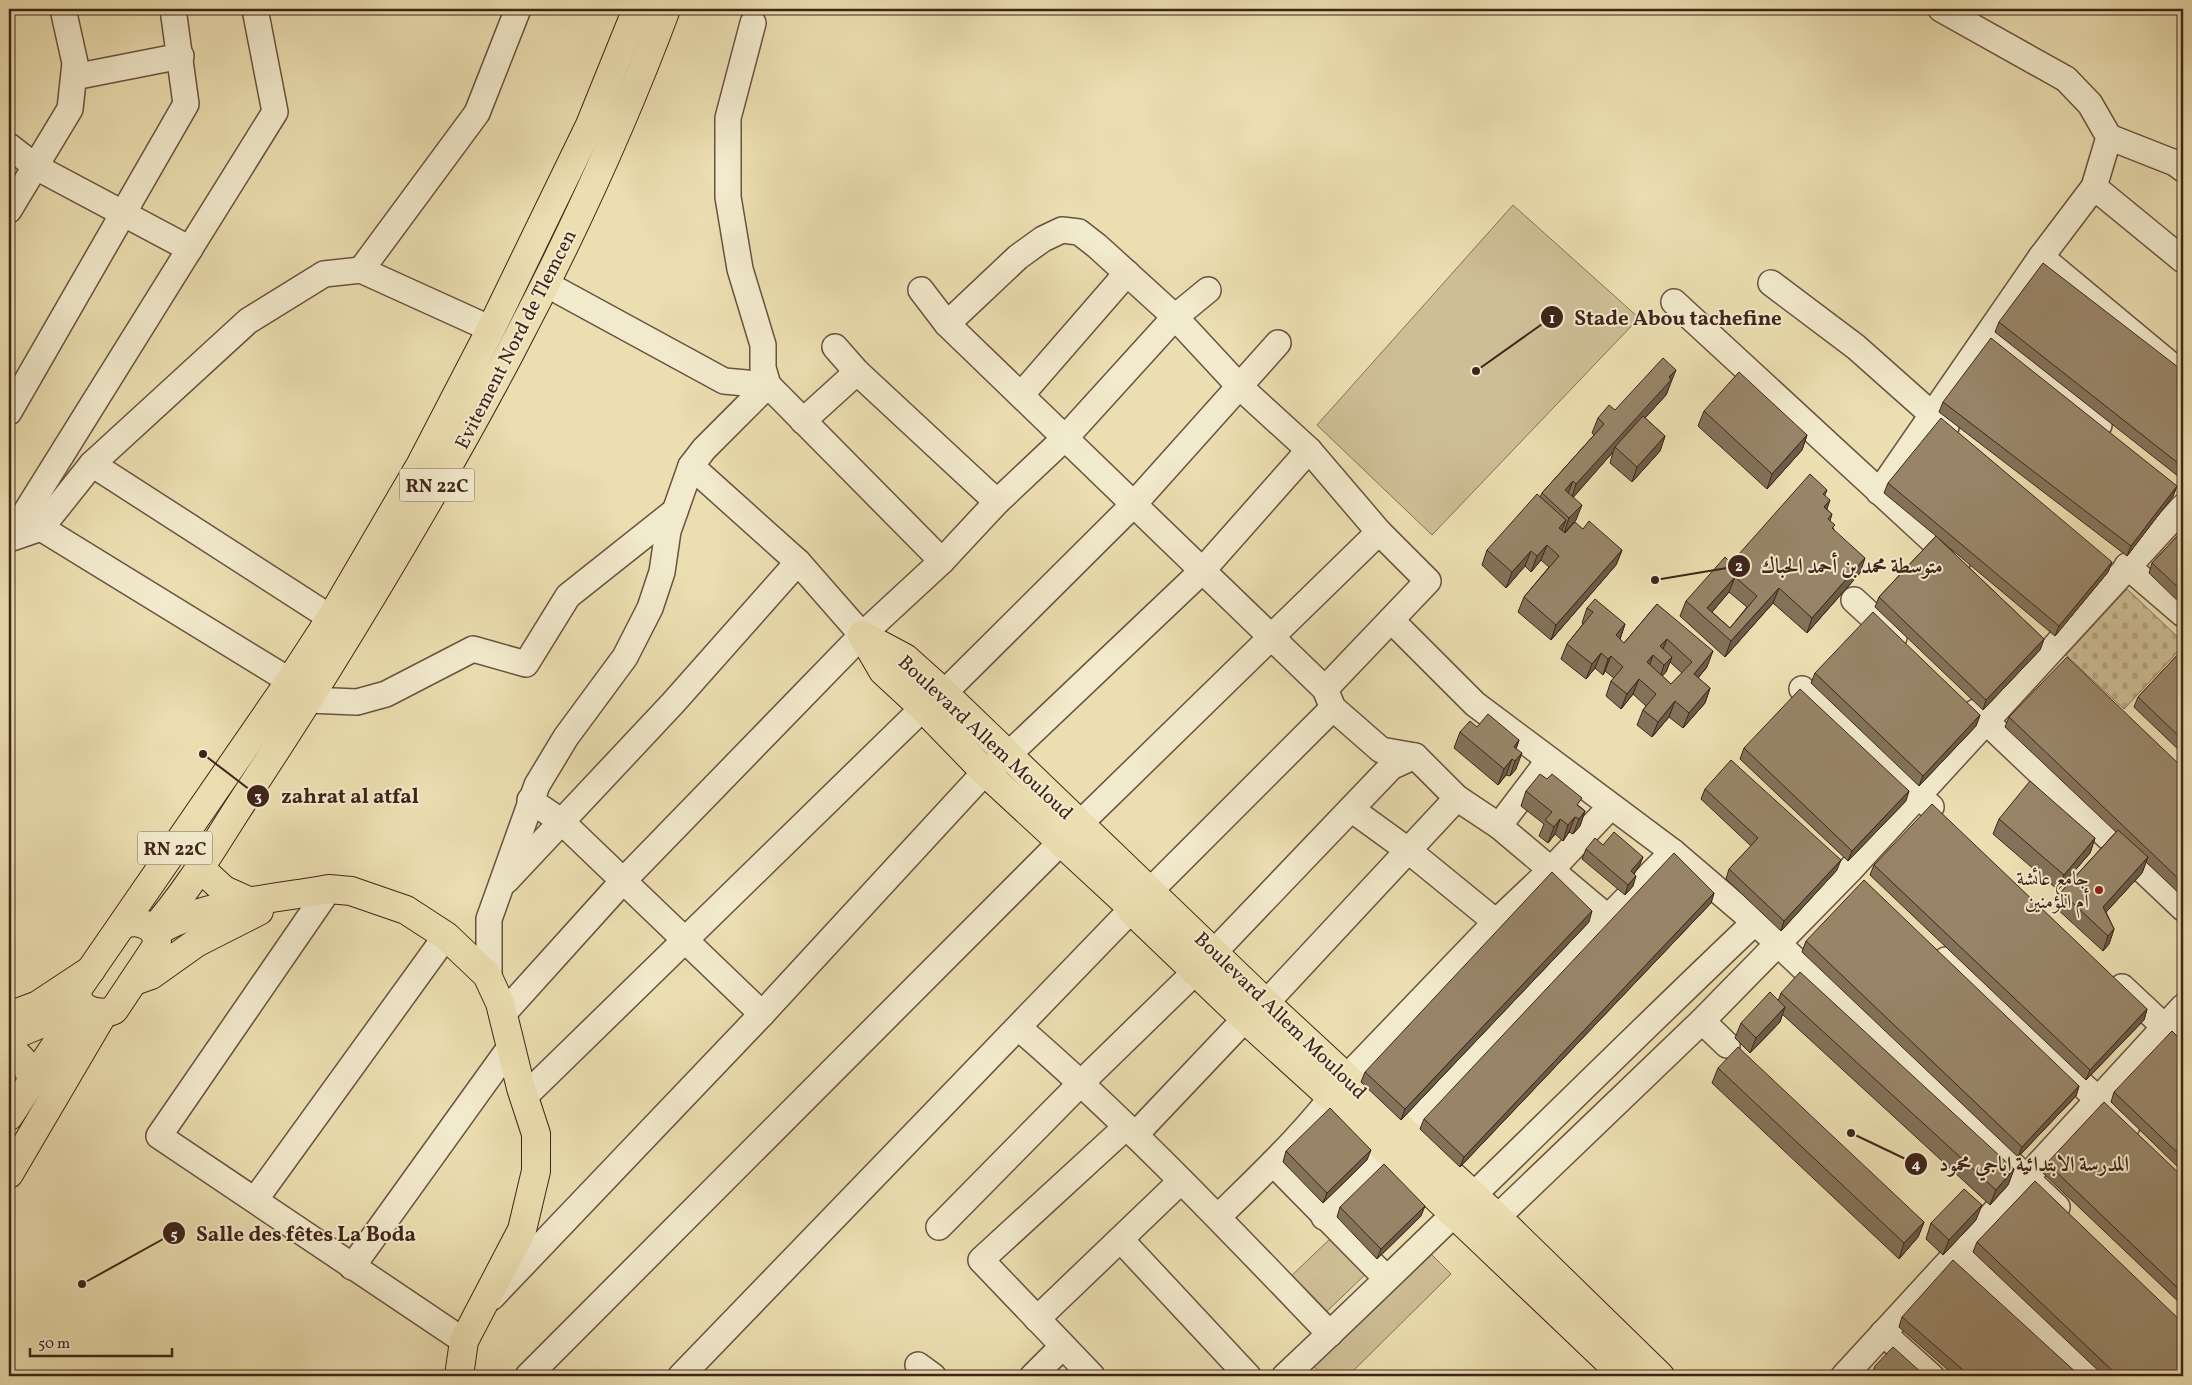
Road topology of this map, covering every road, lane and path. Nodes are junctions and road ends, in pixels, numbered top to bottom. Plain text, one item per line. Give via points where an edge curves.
1 (63, 9) edge
2 (173, 9) edge
3 (255, 9) edge
4 (518, 9) edge
5 (637, 9) edge
6 (666, 9) edge
7 (1941, 9) edge
8 (753, 23) dead end
9 (181, 56) junction
10 (74, 77) junction
11 (2109, 136) junction
12 (9, 146) edge
13 (36, 167) junction
14 (2183, 169) edge
15 (2094, 188) junction
16 (9, 210) edge
17 (124, 214) junction
18 (190, 249) junction
19 (2041, 257) junction
20 (2183, 260) edge
21 (361, 270) junction
22 (1127, 273) junction
23 (1771, 283) dead end
24 (546, 284) junction
25 (921, 290) dead end
26 (1208, 290) dead end
27 (1674, 302) dead end
28 (1175, 318) junction
29 (948, 324) junction
30 (491, 330) junction
31 (1989, 333) junction
32 (1278, 343) dead end
33 (835, 347) dead end
34 (857, 372) junction
35 (2183, 375) edge
36 (768, 386) junction
37 (1240, 387) junction
38 (1021, 395) junction
39 (9, 412) edge
40 (1933, 416) junction
41 (802, 421) junction
42 (1066, 437) junction
43 (2116, 439) edge
44 (1964, 441) edge
45 (1310, 450) junction
46 (92, 464) junction
47 (691, 466) junction
48 (1879, 492) junction
49 (2181, 497) edge
50 (997, 502) junction
51 (1134, 505) junction
52 (675, 511) junction
53 (41, 528) junction
54 (1379, 532) junction
55 (10, 538) edge
56 (942, 561) junction
57 (798, 562) junction
58 (2119, 565) junction
59 (1202, 571) junction
60 (1973, 578) edge
61 (1854, 600) dead end
62 (2183, 614) edge
63 (331, 618) junction
64 (1391, 620) junction
65 (862, 635) junction
66 (1271, 637) junction
67 (1910, 652) edge
68 (1802, 689) edge
69 (299, 691) junction
70 (1959, 696) edge
71 (1329, 698) junction
72 (933, 700) junction
73 (1987, 722) junction
74 (1009, 754) junction
75 (1414, 756) junction
76 (1549, 760) junction
77 (985, 772) junction
78 (1919, 796) junction
79 (1457, 798) junction
80 (530, 800) junction
81 (1610, 806) junction
82 (1351, 809) junction
83 (562, 822) junction
84 (1948, 823) edge
85 (1080, 824) junction
86 (1499, 826) junction
87 (1060, 842) junction
88 (1408, 851) junction
89 (1673, 852) junction
90 (200, 868) junction
91 (1552, 869) junction
92 (623, 881) junction
93 (501, 887) junction
94 (329, 889) junction
95 (1150, 891) junction
96 (289, 896) junction
97 (253, 902) junction
98 (2183, 908) edge
99 (1131, 910) junction
100 (1607, 917) junction
101 (1496, 922) junction
102 (1755, 922) junction
103 (123, 925) junction
104 (154, 931) junction
105 (446, 936) junction
106 (684, 941) junction
107 (1778, 943) junction
108 (1929, 945) edge
109 (1214, 952) junction
110 (91, 970) junction
111 (1195, 972) junction
112 (2108, 973) edge
113 (134, 981) junction
114 (490, 981) junction
115 (88, 1007) junction
116 (2183, 1008) edge
117 (1255, 1011) junction
118 (503, 1014) junction
119 (762, 1014) junction
120 (9, 1016) edge
121 (1702, 1021) junction
122 (1644, 1027) junction
123 (1019, 1028) junction
124 (2174, 1036) edge
125 (9, 1037) edge
126 (1727, 1045) dead end
127 (511, 1046) junction
128 (9, 1049) edge
129 (1670, 1050) junction
130 (32, 1079) junction
131 (1082, 1082) junction
132 (1339, 1088) junction
133 (524, 1097) junction
134 (2098, 1099) junction
135 (9, 1116) edge
136 (1130, 1131) junction
137 (2140, 1139) edge
138 (1396, 1142) junction
139 (1273, 1163) junction
140 (9, 1174) edge
141 (2026, 1178) junction
142 (1181, 1181) junction
143 (255, 1200) junction
144 (1464, 1206) junction
145 (1324, 1216) junction
146 (1218, 1217) junction
147 (1497, 1217) junction
148 (2076, 1224) edge
149 (938, 1228) dead end
150 (1477, 1237) junction
151 (1121, 1240) junction
152 (1959, 1250) junction
153 (352, 1267) junction
154 (1386, 1278) junction
155 (482, 1307) junction
156 (1037, 1319) junction
157 (1330, 1334) junction
158 (1883, 1334) junction
159 (464, 1341) junction
160 (1063, 1346) junction
161 (697, 1371) edge
162 (458, 1376) edge
163 (528, 1376) edge
164 (1033, 1376) edge
165 (1092, 1376) edge
166 (1248, 1376) edge
167 (1285, 1376) edge
168 (1624, 1376) edge
169 (1660, 1376) edge
170 (1844, 1376) edge
171 (1931, 1376) edge
172 (2090, 1376) edge

1 - 10 street via 75,63
2 - 9 street
3 - 18 street via 275,112
4 - 21 street via 477,113
5 - 30 main road, Evitement Nord de Tlemcen / RN 22C via 590,125
6 - 24 main road, Evitement Nord de Tlemcen / RN 22C via 611,147
7 - 11 street via 2066,79 2090,104
8 - 36 street via 728,118 728,196 740,269 763,345 762,368
9 - 10 street
9 - 17 street via 186,104
10 - 13 street via 70,109
11 - 14 street
11 - 15 street
12 - 13 street
13 - 16 street
13 - 17 street
15 - 19 street
15 - 20 street
17 - 18 street
17 - 39 street
18 - 55 street
19 - 31 street
19 - 35 street
21 - 30 street
21 - 46 street via 324,274 248,321
22 - 28 street
22 - 29 street via 1079,232 1062,230 1043,239 1018,258
22 - 38 street
23 - 40 street via 1856,347
24 - 36 street via 724,381
24 - 69 main road, Evitement Nord de Tlemcen / RN 22C via 472,425
25 - 29 street
26 - 28 street
27 - 48 street
28 - 37 street
28 - 42 street
29 - 38 street
30 - 63 main road, Evitement Nord de Tlemcen / RN 22C via 421,464
31 - 40 street
31 - 43 street
32 - 37 street
33 - 34 street
34 - 41 street
34 - 50 street
36 - 41 street
36 - 47 street via 704,448
37 - 45 street
37 - 51 street
38 - 42 street
40 - 44 street
40 - 48 street
41 - 56 street
42 - 50 street
42 - 51 street
45 - 54 street
45 - 59 street
46 - 53 street
46 - 63 street
47 - 52 street
47 - 57 street
48 - 60 street
49 - 58 street
50 - 56 street
51 - 59 street
51 - 72 street
52 - 69 street via 568,596 526,664 473,649 386,694 357,702
52 - 80 street via 668,531 662,572 650,608 625,657 566,737
53 - 55 street
53 - 69 street
54 - 64 street via 1428,581
54 - 66 street
56 - 65 street
57 - 65 street
57 - 83 street
58 - 62 street
58 - 73 street via 2052,651
59 - 66 street
59 - 74 street
61 - 67 street
63 - 69 main road, Evitement Nord de Tlemcen / RN 22C
64 - 71 street
64 - 76 street via 1475,704
65 - 72 main road, Boulevard Allem Mouloud via 883,671
65 - 92 street
66 - 71 street
66 - 85 street
68 - 78 street
69 - 90 main road, Evitement Nord de Tlemcen / RN 22C
69 - 103 main road, Evitement Nord de Tlemcen / RN 22C
70 - 73 street
71 - 75 street via 1381,750
71 - 95 street
72 - 74 main road, Boulevard Allem Mouloud
72 - 77 main road, Boulevard Allem Mouloud
72 - 106 street
73 - 78 street
73 - 98 street
74 - 77 street
74 - 85 main road, Boulevard Allem Mouloud
75 - 79 street
75 - 82 street via 1392,767
76 - 81 street
76 - 86 street
77 - 87 main road, Boulevard Allem Mouloud
77 - 119 street
78 - 84 street
78 - 107 street
79 - 86 street
79 - 88 street
80 - 83 street
80 - 93 street
81 - 89 street
81 - 91 street
82 - 88 street
82 - 109 street
83 - 92 street
83 - 93 street
85 - 87 street
85 - 95 main road, Boulevard Allem Mouloud
86 - 91 street
87 - 99 main road, Boulevard Allem Mouloud
87 - 163 street
88 - 101 street
88 - 117 street
89 - 100 street
89 - 102 street
90 - 97 main road via 224,890
90 - 104 main road, Evitement Nord de Tlemcen / RN 22C
91 - 100 street
91 - 101 street
92 - 106 street
92 - 118 street
93 - 114 street via 489,919
94 - 96 main road
94 - 105 main road via 351,891 406,910
94 - 143 street via 159,1136
95 - 99 street
95 - 109 main road, Boulevard Allem Mouloud
96 - 97 main road
96 - 113 main road via 203,939 164,967
97 - 104 main road via 197,913
99 - 111 main road, Boulevard Allem Mouloud
99 - 123 street
100 - 138 street
101 - 132 street
102 - 107 street
102 - 122 street
103 - 104 main road via 137,922
103 - 110 main road, Evitement Nord de Tlemcen
104 - 113 main road via 158,941 156,947
105 - 114 main road
105 - 143 street
106 - 119 street
106 - 133 street
107 - 121 street
107 - 141 street
108 - 134 street
109 - 111 street
109 - 117 main road, Boulevard Allem Mouloud
110 - 115 main road, Evitement Nord de Tlemcen via 77,991
110 - 120 main road via 38,1005
111 - 117 main road, Boulevard Allem Mouloud
111 - 131 street
112 - 124 street
113 - 115 main road via 114,1010
114 - 118 main road
115 - 125 main road
115 - 130 main road
115 - 140 main road via 75,1062
116 - 124 street
117 - 132 main road, Boulevard Allem Mouloud
117 - 136 street
118 - 127 main road
119 - 155 street
121 - 126 street
121 - 129 street
122 - 129 street
122 - 144 street
123 - 131 street
123 - 161 street
124 - 134 street
127 - 133 main road
127 - 153 street
128 - 130 main road via 21,1057
129 - 147 street
130 - 135 main road
131 - 136 street
131 - 149 street
132 - 138 main road, Boulevard Allem Mouloud
132 - 139 street
133 - 155 main road via 536,1134 536,1171 522,1230
134 - 137 street
134 - 141 street
136 - 142 street
136 - 156 street via 981,1260
138 - 144 main road, Boulevard Allem Mouloud
138 - 145 street
139 - 145 street
139 - 146 street
141 - 148 street
141 - 152 street
142 - 146 street
142 - 151 street
143 - 153 street
144 - 147 main road, Boulevard Allem Mouloud
144 - 150 main road, Boulevard Allem Mouloud
144 - 154 street
145 - 154 street
146 - 157 street
147 - 150 street
147 - 169 main road, Boulevard Allem Mouloud
150 - 168 main road, Boulevard Allem Mouloud
151 - 156 street
151 - 166 street
152 - 158 street
152 - 172 street
153 - 159 street
154 - 157 street
155 - 159 main road
156 - 160 street
157 - 167 street
158 - 170 street
158 - 171 street
159 - 162 main road
160 - 164 street
160 - 165 street

